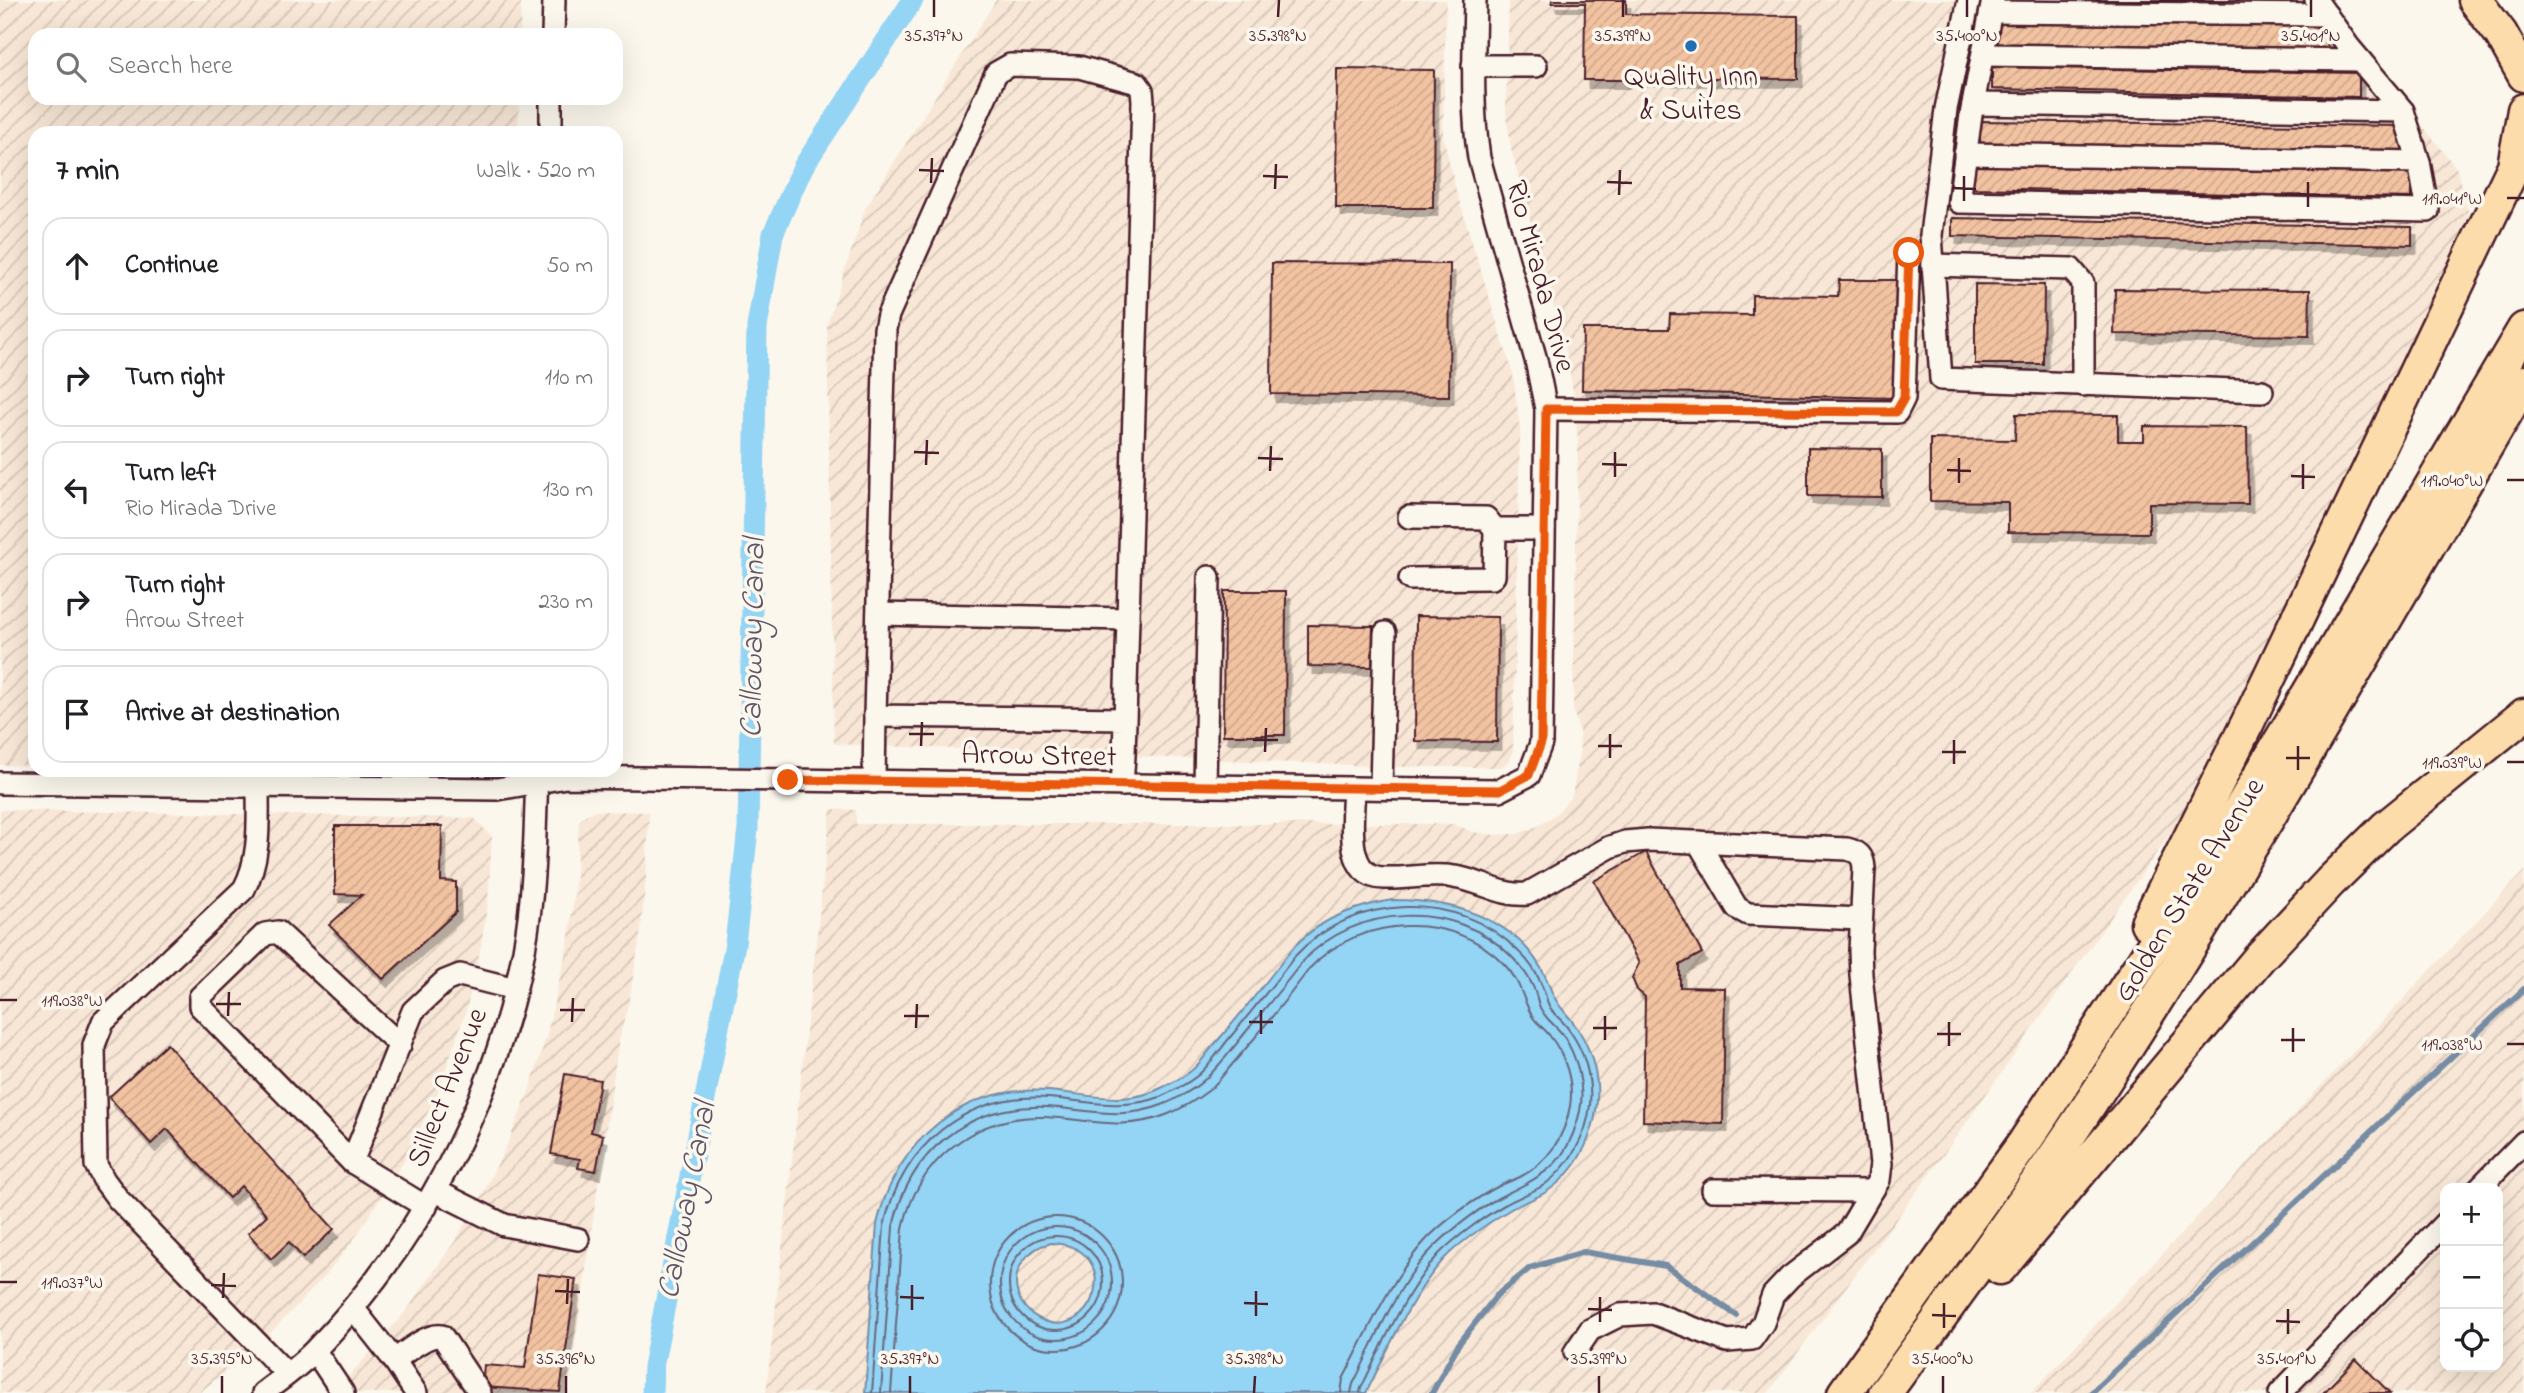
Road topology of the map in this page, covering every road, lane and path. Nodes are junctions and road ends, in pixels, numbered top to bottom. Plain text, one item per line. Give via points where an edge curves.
1 (554, 0) edge
2 (1475, 0) edge
3 (1969, 0) edge
4 (2475, 0) edge
5 (1992, 6) edge
6 (2321, 8) edge
7 (553, 28) edge
8 (1983, 55) junction
9 (2360, 60) junction
10 (1473, 66) junction
11 (1536, 66) dead end
12 (2524, 75) edge
13 (1973, 104) junction
14 (551, 105) edge
15 (2524, 110) edge
16 (2403, 111) junction
17 (551, 126) edge
18 (1965, 154) junction
19 (2418, 162) junction
20 (1909, 253) dead end
21 (1933, 265) junction
22 (2524, 329) edge
23 (2524, 382) edge
24 (2083, 386) junction
25 (2262, 391) dead end
26 (1546, 409) junction
27 (1409, 517) dead end
28 (1495, 529) junction
29 (1544, 529) junction
30 (1209, 577) dead end
31 (1410, 579) dead end
32 (878, 614) junction
33 (1128, 619) junction
34 (1385, 633) dead end
35 (2524, 715) edge
36 (876, 716) junction
37 (1125, 719) junction
38 (1529, 775) joint
39 (533, 777) edge
40 (536, 777) edge
41 (566, 777) edge
42 (324, 778) edge
43 (874, 782) junction
44 (0, 783) edge
45 (1122, 785) junction
46 (258, 786) junction
47 (1205, 786) junction
48 (1354, 788) junction
49 (1381, 788) junction
50 (1698, 842) junction
51 (1861, 919) junction
52 (515, 989) junction
53 (400, 1045) junction
54 (2077, 1062) junction
55 (2524, 1142) edge
56 (352, 1162) junction
57 (2484, 1183) edge
58 (1713, 1189) dead end
59 (1872, 1191) junction
60 (431, 1199) junction
61 (2440, 1228) edge
62 (578, 1239) dead end
63 (353, 1308) junction
64 (315, 1351) junction
65 (1576, 1352) dead end
66 (394, 1360) junction
67 (287, 1374) junction
68 (263, 1393) edge
69 (343, 1393) edge
70 (416, 1393) edge
71 (480, 1393) edge
72 (1844, 1393) edge
73 (1885, 1393) edge
74 (2280, 1393) edge

1 - 7 street
2 - 10 street, Rio Mirada Drive
3 - 21 street via 1945,109 1931,235
4 - 12 highway
5 - 6 street
5 - 8 street
6 - 9 street
8 - 9 street
8 - 13 street
9 - 16 street
10 - 11 street
10 - 26 street, Rio Mirada Drive via 1479,158
13 - 16 street
13 - 18 street
14 - 17 street
15 - 54 highway via 2514,166 2248,722
16 - 19 street
18 - 19 street
18 - 19 street via 1959,202 2428,211
20 - 26 street via 1904,398 1896,412
21 - 24 street via 1941,379
21 - 24 street via 2071,269 2083,283
22 - 54 highway, Golden State Avenue via 2217,848
23 - 73 highway, Golden State Avenue via 2272,813 2168,980 2006,1227
24 - 25 street
26 - 29 street, Rio Mirada Drive
27 - 28 street via 1486,518
28 - 29 street
28 - 31 street via 1492,578
29 - 38 street, Rio Mirada Drive via 1541,743
30 - 47 street
32 - 33 street
32 - 33 street via 888,315 996,73 1010,65 1065,66 1137,83 1142,90
32 - 36 street
33 - 37 street
34 - 49 street
35 - 73 highway via 2386,827 2330,881 2260,957 1967,1307
36 - 37 street
36 - 43 street
37 - 45 street
38 - 49 street, Arrow Street via 1500,790
39 - 42 street, Arrow Street via 497,789
40 - 52 street, Sillect Avenue via 533,883
41 - 43 street, Arrow Street
42 - 46 street, Arrow Street
43 - 45 street, Arrow Street
44 - 46 street, Arrow Street
45 - 47 street, Arrow Street
46 - 67 street via 257,850 244,888 103,1022 94,1045 96,1165 118,1199
47 - 48 street, Arrow Street
48 - 49 street, Arrow Street
48 - 50 street via 1355,854 1369,876 1381,878 1451,876 1527,894 1625,842
50 - 51 street via 1737,908 1748,914
50 - 51 street via 1856,851 1864,868
51 - 59 street via 1861,975 1881,1164
52 - 53 street via 460,975 445,981 413,1011
52 - 60 street, Sillect Avenue via 489,1076
53 - 56 street
53 - 56 street via 278,932 265,934 200,998 200,1006
54 - 72 highway, Golden State Avenue
55 - 57 street
56 - 60 street
58 - 59 street
59 - 65 street via 1847,1233 1773,1295 1752,1339 1727,1341 1653,1313 1620,1315 1590,1330
60 - 62 street via 504,1225
60 - 63 street, Sillect Avenue
61 - 74 street
63 - 64 street, Sillect Avenue
63 - 66 street
64 - 67 street, Sillect Avenue
64 - 69 street
66 - 70 street
66 - 71 street via 429,1337 442,1336
67 - 68 street, Sillect Avenue

